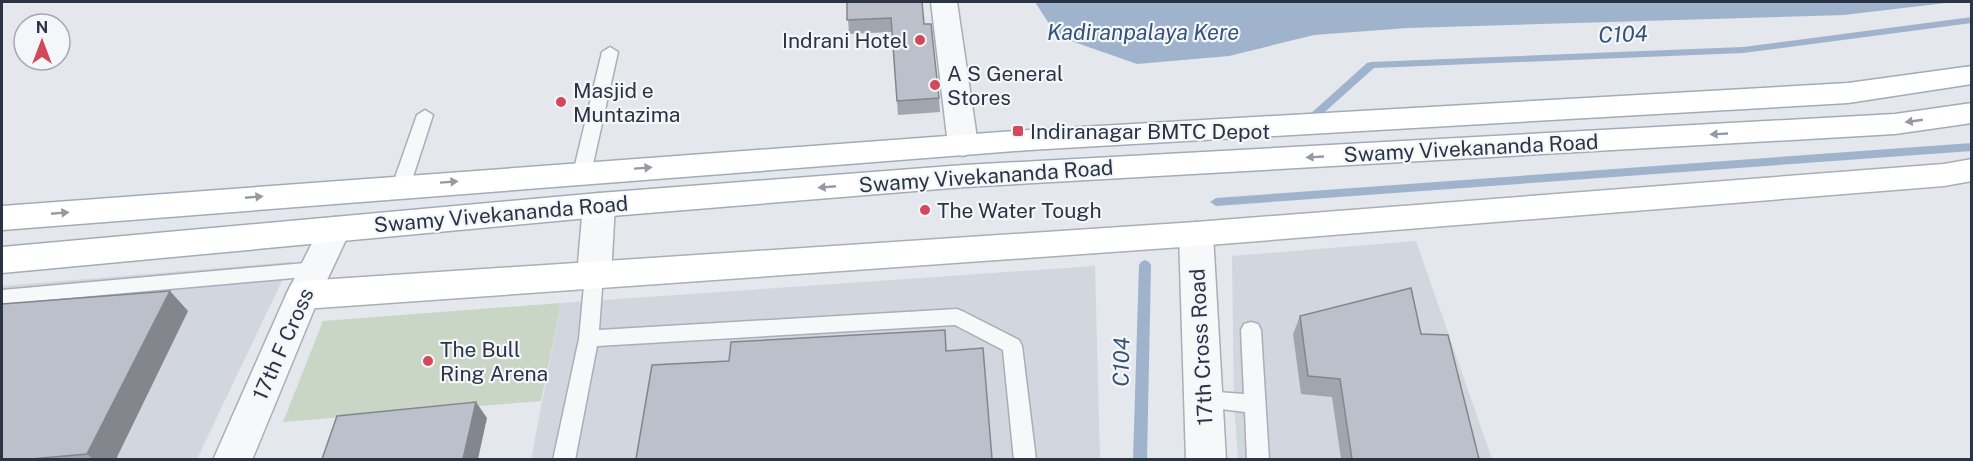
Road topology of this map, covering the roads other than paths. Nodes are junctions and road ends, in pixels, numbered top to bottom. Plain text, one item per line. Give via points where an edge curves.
1 (944, 2) edge
2 (610, 52) dead end
3 (1971, 75) edge
4 (1971, 113) edge
5 (425, 115) dead end
6 (963, 145) junction
7 (1971, 170) edge
8 (582, 173) junction
9 (401, 186) junction
10 (599, 205) junction
11 (2, 218) edge
12 (335, 229) junction
13 (1196, 234) junction
14 (2, 260) edge
15 (594, 275) junction
16 (310, 282) junction
17 (2, 297) edge
18 (1251, 330) dead end
19 (589, 339) junction
20 (1203, 400) junction
21 (1254, 404) junction
22 (232, 459) edge
23 (564, 459) edge
24 (1025, 459) edge
25 (1206, 459) edge
26 (1258, 459) edge

1 - 6 street
2 - 8 lane
3 - 6 main road, Swamy Vivekananda Road via 1848,93
4 -> 10 main road, Swamy Vivekananda Road via 1895,124 964,176
5 - 9 lane
8 -> 6 main road, Swamy Vivekananda Road
7 - 13 main road via 1636,201
9 -> 8 main road, Swamy Vivekananda Road
11 -> 9 main road, Swamy Vivekananda Road
10 - 12 main road, Swamy Vivekananda Road
10 - 15 street
12 - 14 main road, Swamy Vivekananda Road
12 - 16 street, 17th F Cross
13 - 15 main road
13 - 20 street, 17th Cross Road
15 - 16 main road
15 - 19 lane
16 - 17 lane
16 - 22 street, 17th F Cross
18 - 21 lane
19 - 23 lane
19 - 24 lane via 957,317 1012,346
20 - 21 lane
20 - 25 street, 17th Cross Road
21 - 26 lane

